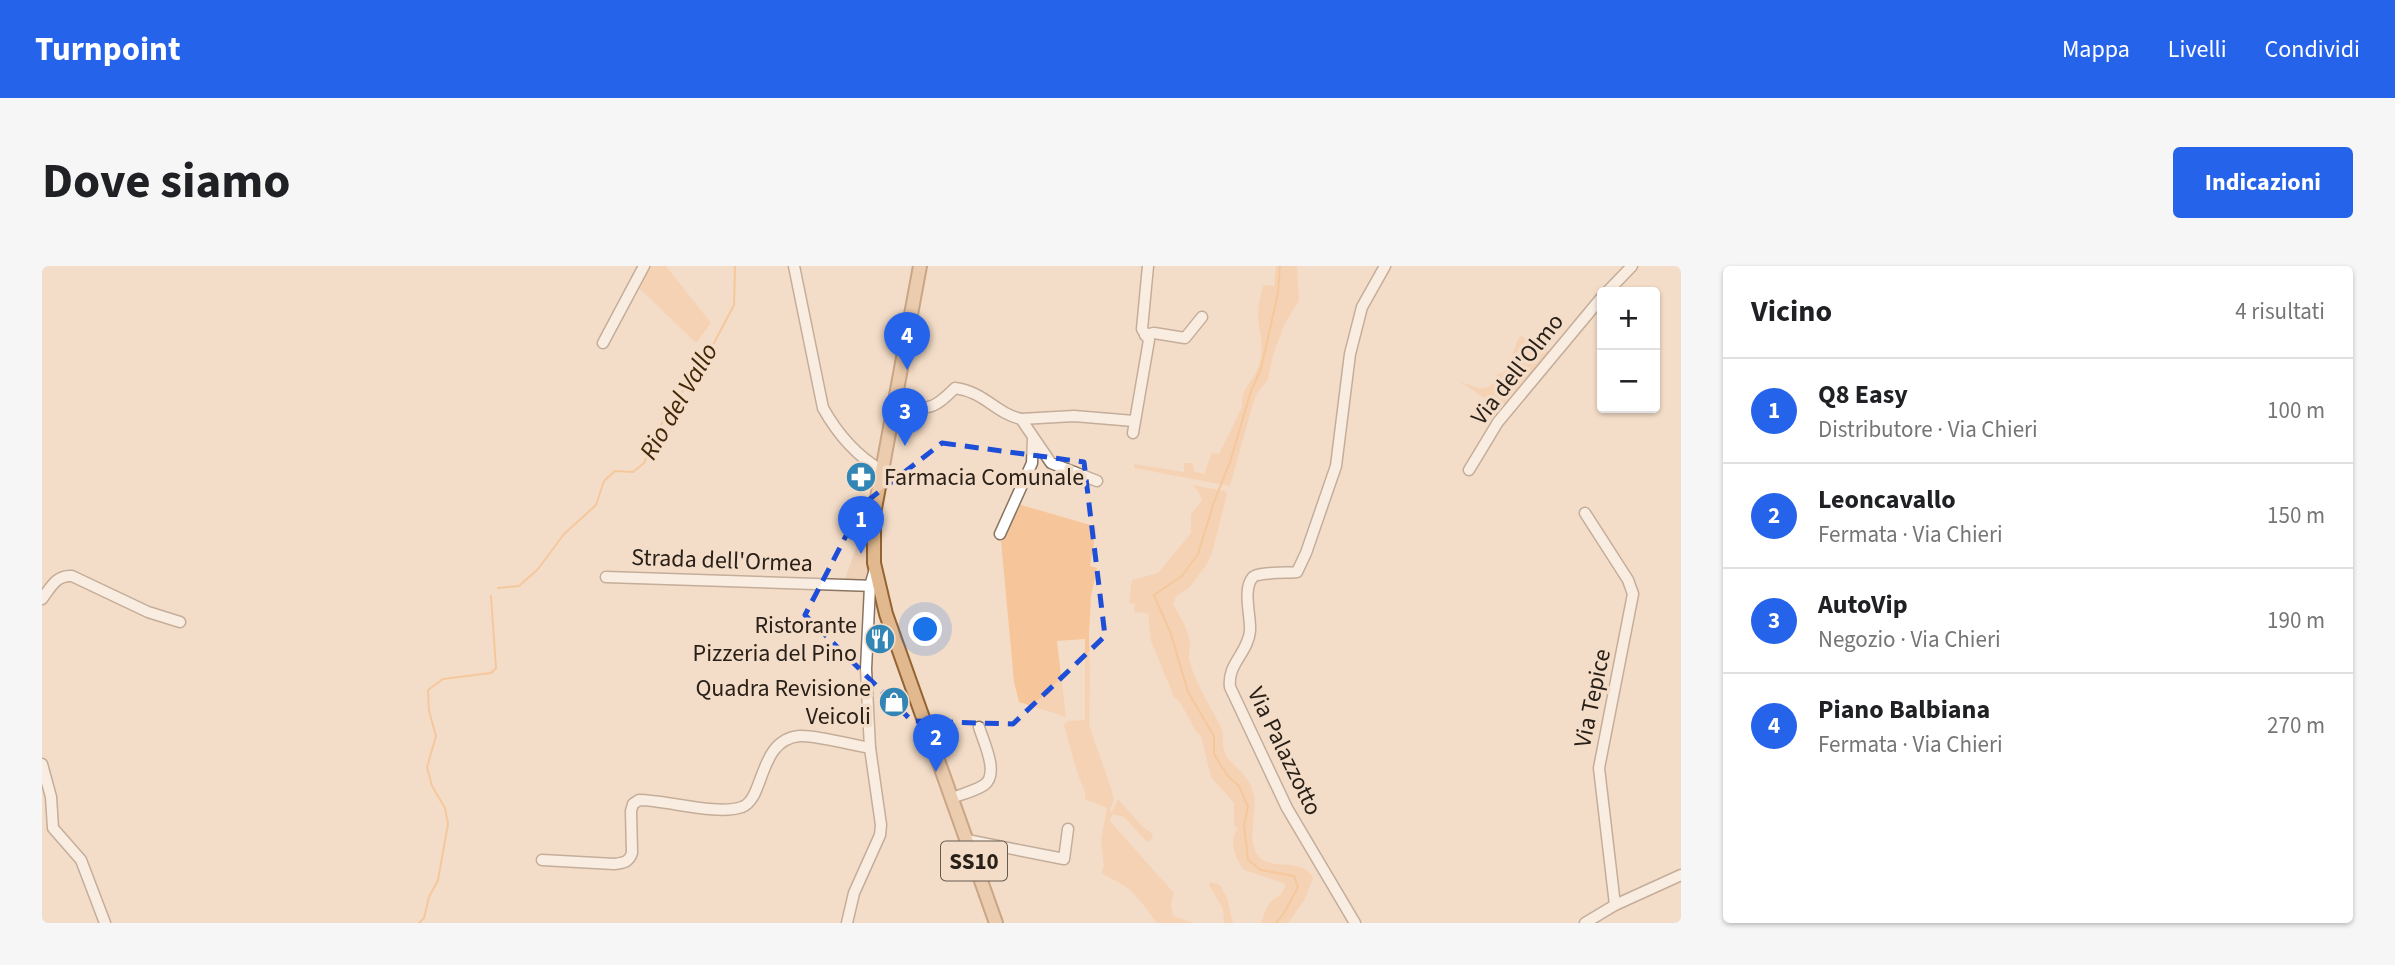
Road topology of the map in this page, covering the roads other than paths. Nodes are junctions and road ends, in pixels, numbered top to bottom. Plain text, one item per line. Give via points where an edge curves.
1 (644, 266) edge
2 (793, 266) edge
3 (920, 266) edge
4 (1148, 266) edge
5 (1385, 266) edge
6 (1632, 266) edge
7 (1612, 287) edge
8 (1597, 303) edge
9 (1202, 317) dead end
10 (1146, 335) junction
11 (603, 343) dead end
12 (894, 399) junction
13 (1021, 419) junction
14 (1134, 421) junction
15 (1133, 433) dead end
16 (1033, 437) junction
17 (881, 470) junction
18 (1469, 470) dead end
19 (1097, 481) dead end
20 (1585, 513) dead end
21 (1000, 534) dead end
22 (606, 577) dead end
23 (874, 586) junction
24 (42, 599) edge
25 (180, 622) dead end
26 (979, 727) dead end
27 (870, 748) junction
28 (42, 764) edge
29 (952, 798) junction
30 (1069, 829) dead end
31 (967, 840) junction
32 (542, 860) dead end
33 (1681, 875) edge
34 (1615, 905) junction
35 (105, 923) edge
36 (847, 923) edge
37 (996, 923) edge
38 (1354, 923) edge
39 (1585, 923) edge

1 - 11 street
2 - 17 street via 824,408 866,461
3 - 12 main road, SS10
4 - 10 street via 1142,328
5 - 38 street, Via Palazzotto via 1363,307 1353,342 1336,466 1306,553 1297,572 1251,579 1250,632 1228,677 1266,766
6 - 7 street
8 - 18 street, Via dell'Olmo via 1498,422
9 - 10 street via 1185,338
10 - 14 street via 1149,340
12 - 13 street via 931,408 955,388 971,390
12 - 17 main road, SS10
13 - 14 street via 1074,416
13 - 16 street
14 - 15 street
16 - 19 street via 1051,463
16 - 21 street via 1032,463
17 - 23 main road, SS10 via 874,514
20 - 34 street, Via Tepice via 1633,594 1599,768
22 - 23 street, Strada dell'Ormea
23 - 27 street via 866,669
23 - 29 main road, SS10
24 - 25 street via 63,575 72,576
26 - 29 street via 991,767 989,779
27 - 32 street via 797,736 778,746 750,802 743,807 639,800 631,811 630,860 614,864
27 - 36 street via 880,835 854,893
28 - 35 street via 54,828 81,860
29 - 31 main road, SS10
30 - 31 street via 1064,859
31 - 37 main road, SS10
33 - 34 street
34 - 39 street

